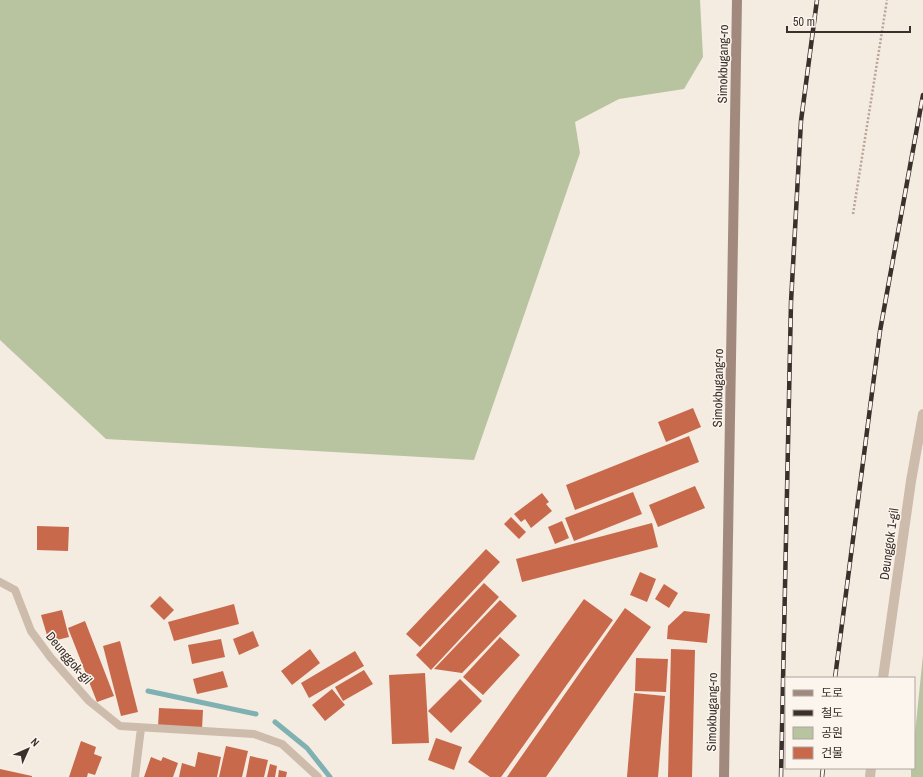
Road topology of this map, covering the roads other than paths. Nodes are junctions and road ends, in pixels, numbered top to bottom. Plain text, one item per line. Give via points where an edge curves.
1 (737, 0) edge
2 (923, 414) edge
3 (0, 582) edge
4 (883, 677) edge
5 (141, 728) junction
6 (135, 777) edge
7 (318, 777) edge
8 (724, 777) edge

1 - 8 main road, Simokbugang-ro
2 - 4 street, Deunggok 1-gil
3 - 5 lane, Deunggok-gil via 15,590 31,631 89,701 120,726
5 - 6 lane
5 - 7 lane, Deunggok-gil via 254,734 282,744

